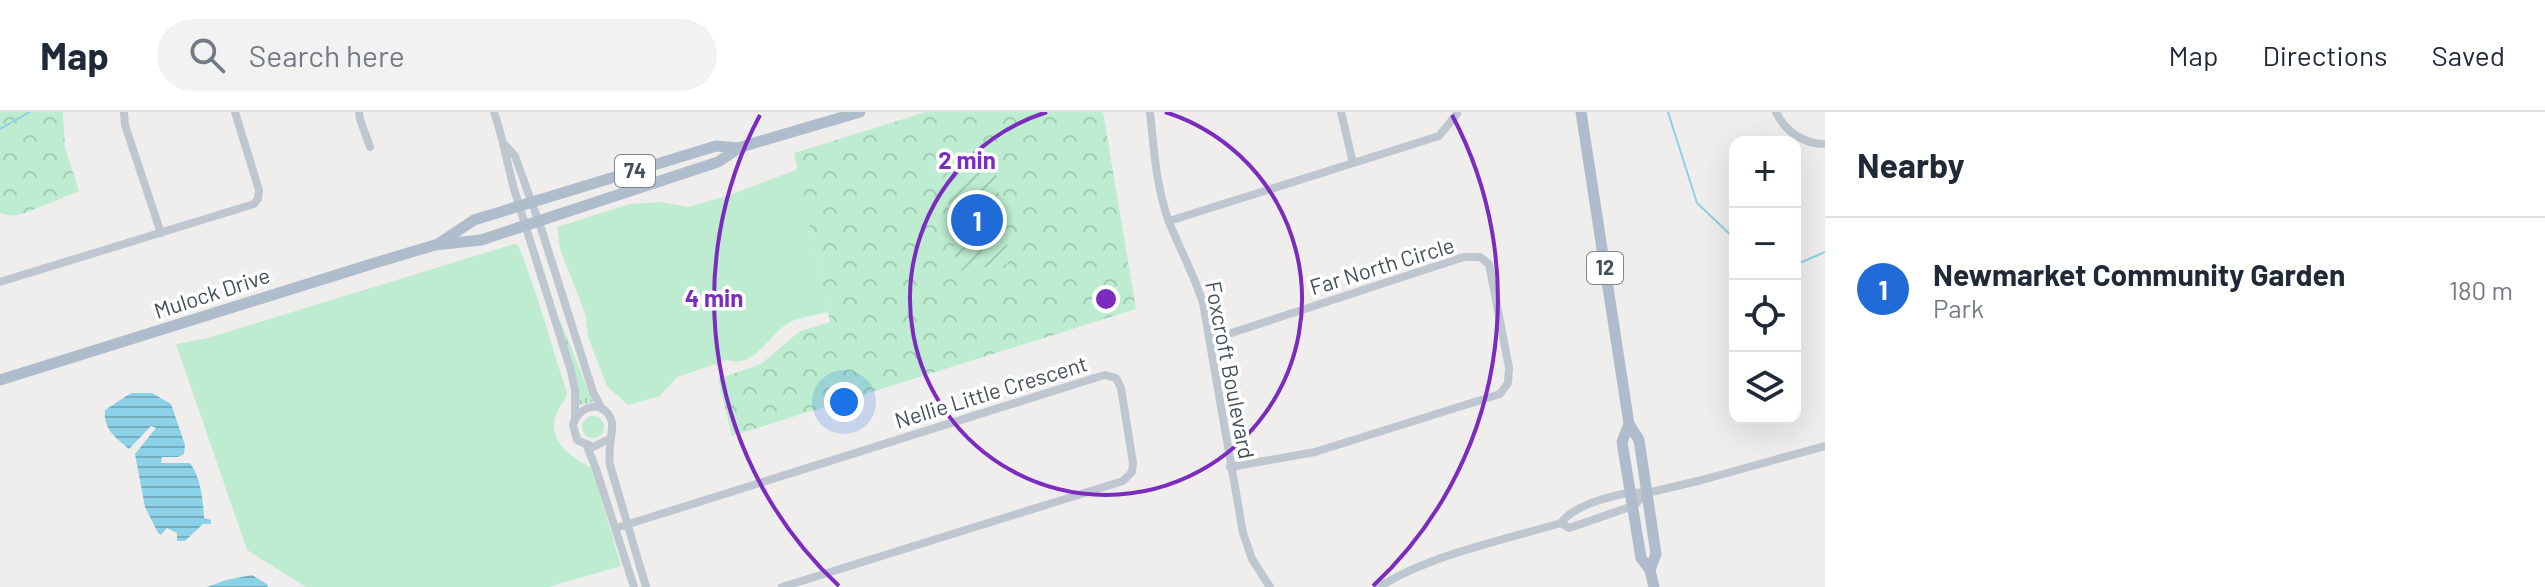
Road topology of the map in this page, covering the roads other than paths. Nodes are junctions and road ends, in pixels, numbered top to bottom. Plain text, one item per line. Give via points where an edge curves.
1 (124, 112) edge
2 (235, 112) edge
3 (359, 112) edge
4 (494, 112) edge
5 (860, 112) edge
6 (1150, 112) edge
7 (1341, 112) edge
8 (1581, 112) edge
9 (1776, 112) edge
10 (1457, 114) edge
11 (1825, 144) edge
12 (370, 147) dead end
13 (739, 148) junction
14 (1353, 163) junction
15 (525, 204) junction
16 (538, 221) junction
17 (1169, 221) junction
18 (525, 225) junction
19 (161, 233) junction
20 (435, 245) junction
21 (0, 282) edge
22 (1210, 340) junction
23 (0, 380) edge
24 (602, 409) junction
25 (575, 417) junction
26 (1629, 424) junction
27 (609, 439) junction
28 (587, 446) junction
29 (1825, 446) edge
30 (1230, 467) junction
31 (1630, 490) junction
32 (1647, 493) junction
33 (1633, 506) junction
34 (1561, 523) junction
35 (627, 524) junction
36 (616, 528) junction
37 (1650, 570) junction
38 (634, 587) edge
39 (646, 587) edge
40 (782, 587) edge
41 (1270, 587) edge
42 (1379, 587) edge
43 (1654, 587) edge

1 - 19 street
2 - 19 street via 258,199
3 - 12 street
4 - 15 street via 515,156
5 - 13 main road, Mulock Drive / 74
6 - 17 street, Foxcroft Boulevard
7 - 14 street
8 - 26 main road, 12
9 - 11 street via 1782,125 1800,139
10 - 14 street via 1439,136
13 - 15 main road, Mulock Drive / 74 via 716,146
13 - 16 main road, Mulock Drive / 74 via 718,162
14 - 17 street
15 - 16 street
15 - 18 street
15 - 20 main road, Mulock Drive / 74 via 474,220
16 - 18 main road, Mulock Drive / 74
16 - 24 street
17 - 22 street, Foxcroft Boulevard via 1198,288
18 - 20 main road, Mulock Drive / 74 via 481,240
18 - 25 street via 571,371
19 - 21 street
20 - 23 main road, Mulock Drive / 74
22 - 30 street, Foxcroft Boulevard
22 - 30 street, Far North Circle via 1464,257 1480,257 1489,264 1509,368 1500,394 1315,452
24 - 25 street via 584,409
24 - 27 street via 613,424
25 - 28 street via 574,436
26 - 31 main road, 12 via 1622,442
26 - 32 main road, 12 via 1639,440
27 - 28 street
27 - 35 street via 610,465
28 - 36 street
29 - 32 street
30 - 41 street, Foxcroft Boulevard via 1243,533
31 - 32 street
31 - 33 main road, 12
31 - 34 street via 1568,513
32 - 33 street
32 - 37 main road, 12 via 1656,554
33 - 34 street via 1569,528
33 - 37 main road, 12 via 1641,558
34 - 42 street via 1429,563
35 - 36 street, Nellie Little Crescent
35 - 39 street
35 - 40 street, Nellie Little Crescent via 1098,377 1116,378 1133,463 1123,481
36 - 38 street
37 - 43 main road, 12

